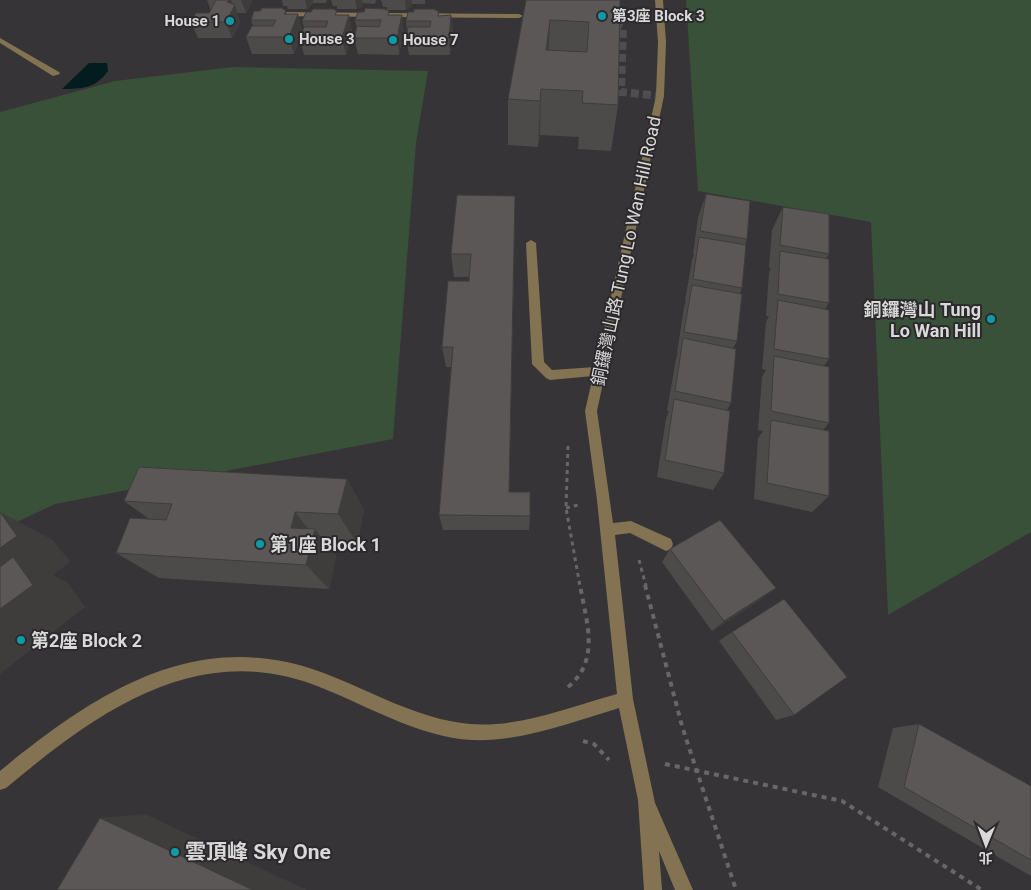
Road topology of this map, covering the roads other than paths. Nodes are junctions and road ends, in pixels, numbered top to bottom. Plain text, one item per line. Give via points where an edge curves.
1 (659, 0) edge
2 (265, 14) edge
3 (519, 16) dead end
4 (0, 40) edge
5 (56, 74) dead end
6 (532, 243) dead end
7 (598, 371) junction
8 (606, 530) junction
9 (666, 544) dead end
10 (624, 699) junction
11 (0, 782) edge
12 (646, 800) junction
13 (653, 890) edge
14 (684, 890) edge

1 - 7 street, 銅鑼灣山路 Tung Lo Wan Hill Road via 662,42 660,96
2 - 3 street
4 - 5 street
6 - 7 street via 538,364 550,375
7 - 8 street, 銅鑼灣山路 Tung Lo Wan Hill Road via 591,412
8 - 9 street via 631,527
8 - 10 street, 銅鑼灣山路 Tung Lo Wan Hill Road
10 - 11 street via 500,732 470,732 419,722 295,670 236,664 207,666 176,672 111,699 49,742
10 - 12 street, 銅鑼灣山路 Tung Lo Wan Hill Road
12 - 13 street, 銅鑼灣山路 Tung Lo Wan Hill Road
12 - 14 street, 銅鑼灣山路 Tung Lo Wan Hill Road

